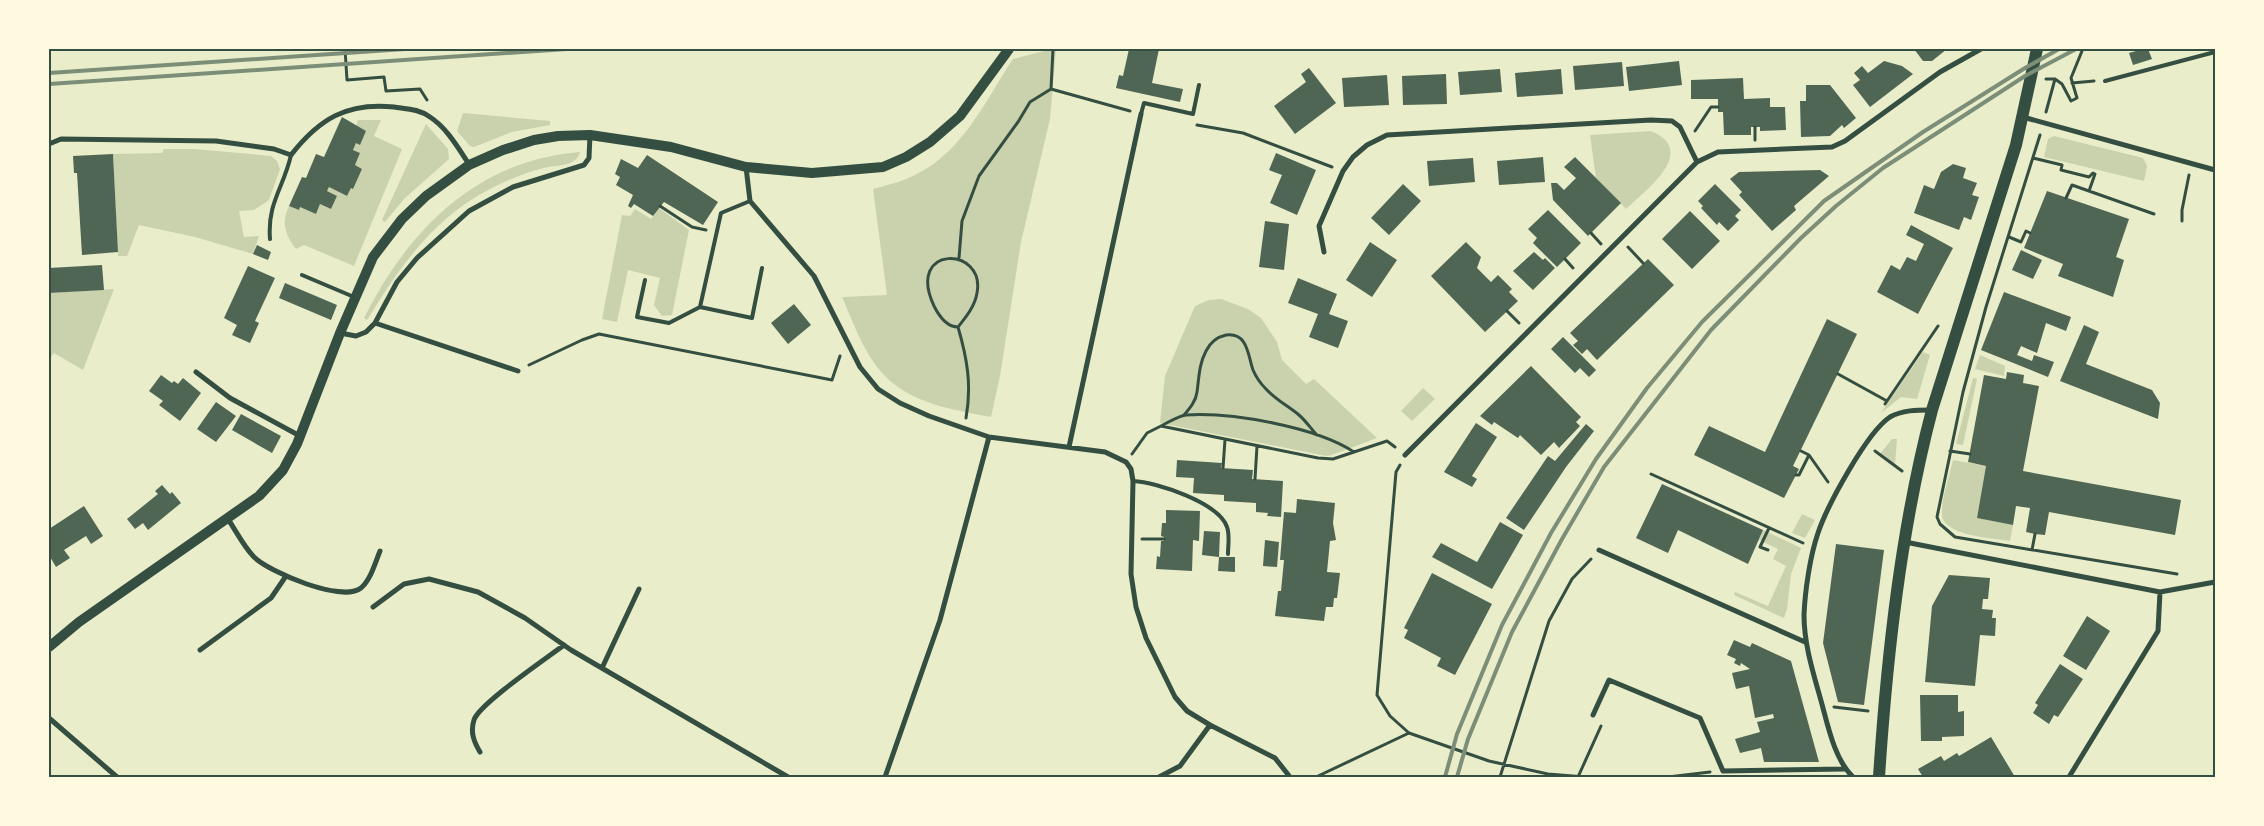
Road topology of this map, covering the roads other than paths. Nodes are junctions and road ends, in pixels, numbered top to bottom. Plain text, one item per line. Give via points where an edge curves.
1 (1009, 49) edge
2 (1981, 49) edge
3 (2037, 49) edge
4 (2215, 52) edge
5 (2105, 81) road end
6 (1199, 85) dead end
7 (1142, 114) joint
8 (2022, 117) junction
9 (590, 135) junction
10 (49, 143) edge
11 (291, 155) junction
12 (1697, 162) junction
13 (469, 165) junction
14 (746, 166) junction
15 (2215, 170) edge
16 (750, 201) junction
17 (270, 239) dead end
18 (1324, 252) dead end
19 (762, 268) dead end
20 (302, 275) dead end
21 (645, 280) dead end
22 (354, 297) junction
23 (700, 307) junction
24 (375, 323) junction
25 (340, 333) junction
26 (518, 371) road end
27 (196, 372) dead end
28 (1932, 410) junction
29 (300, 436) junction
30 (989, 437) junction
31 (1069, 446) junction
32 (1405, 454) road end
33 (1134, 480) junction
34 (228, 519) junction
35 (1905, 542) junction
36 (1598, 550) road end
37 (380, 551) dead end
38 (1228, 554) dead end
39 (286, 576) junction
40 (2215, 582) edge
41 (639, 590) dead end
42 (2160, 592) junction
43 (373, 607) dead end
44 (1805, 642) junction
45 (564, 645) junction
46 (49, 647) edge
47 (200, 650) dead end
48 (602, 668) junction
49 (1593, 715) road end
50 (49, 718) edge
51 (1210, 725) junction
52 (480, 752) dead end
53 (1844, 768) junction
54 (117, 777) edge
55 (788, 777) edge
56 (885, 777) edge
57 (1159, 777) edge
58 (1290, 777) edge
59 (1853, 777) edge
60 (1879, 777) edge
61 (2069, 777) edge

1 - 14 main road via 960,116 930,142 906,157 883,167 851,171 812,173
2 - 12 street via 1940,72 1832,147 1718,152
3 - 8 main road
4 - 5 lane
6 - 7 lane via 1194,114 1144,103
7 - 31 street
8 - 15 street
8 - 28 main road
9 - 13 main road via 534,140
9 - 14 main road via 670,146
9 - 24 street via 588,158 584,164 488,199 441,234 398,282
10 - 11 street via 62,139 216,141 274,149
11 - 13 street via 324,121 344,111 390,107 415,110 429,116 442,126
11 - 17 lane via 271,210
12 - 18 street via 1680,128 1672,121 1387,135 1367,145 1343,171 1319,226
12 - 32 street
13 - 22 main road via 426,196 402,219 373,257
14 - 16 street
16 - 23 lane via 721,213
16 - 30 street via 814,276 860,367 878,389 900,403
19 - 23 lane via 752,318
20 - 22 lane
21 - 23 lane via 637,317 669,323
22 - 25 main road
24 - 25 street via 356,336
24 - 26 street
25 - 29 main road
27 - 29 street via 230,398
28 - 35 main road
28 - 44 street via 1910,410 1889,418 1865,444 1839,489 1818,533 1804,614
29 - 34 main road via 283,470 259,496
30 - 31 street
30 - 56 street via 940,620
31 - 33 street via 1105,452 1126,462
33 - 38 lane via 1164,486 1216,511 1227,526
33 - 51 street via 1131,574 1136,607 1146,638 1175,697 1187,711
34 - 39 street via 254,558
34 - 46 main road via 79,622
35 - 42 street
35 - 60 main road via 1883,713
36 - 44 street
37 - 39 street via 360,589 346,594
39 - 47 street via 271,598
40 - 42 street
41 - 48 street
42 - 61 street via 2158,631
43 - 45 street via 404,584 429,578 478,592 525,618
44 - 53 street via 1827,724
45 - 48 street
45 - 52 street via 488,703 474,719 473,741
48 - 55 street
49 - 53 street via 1609,680 1700,718 1723,771
50 - 54 street
51 - 57 street via 1180,766
51 - 58 street via 1275,758
53 - 59 street

